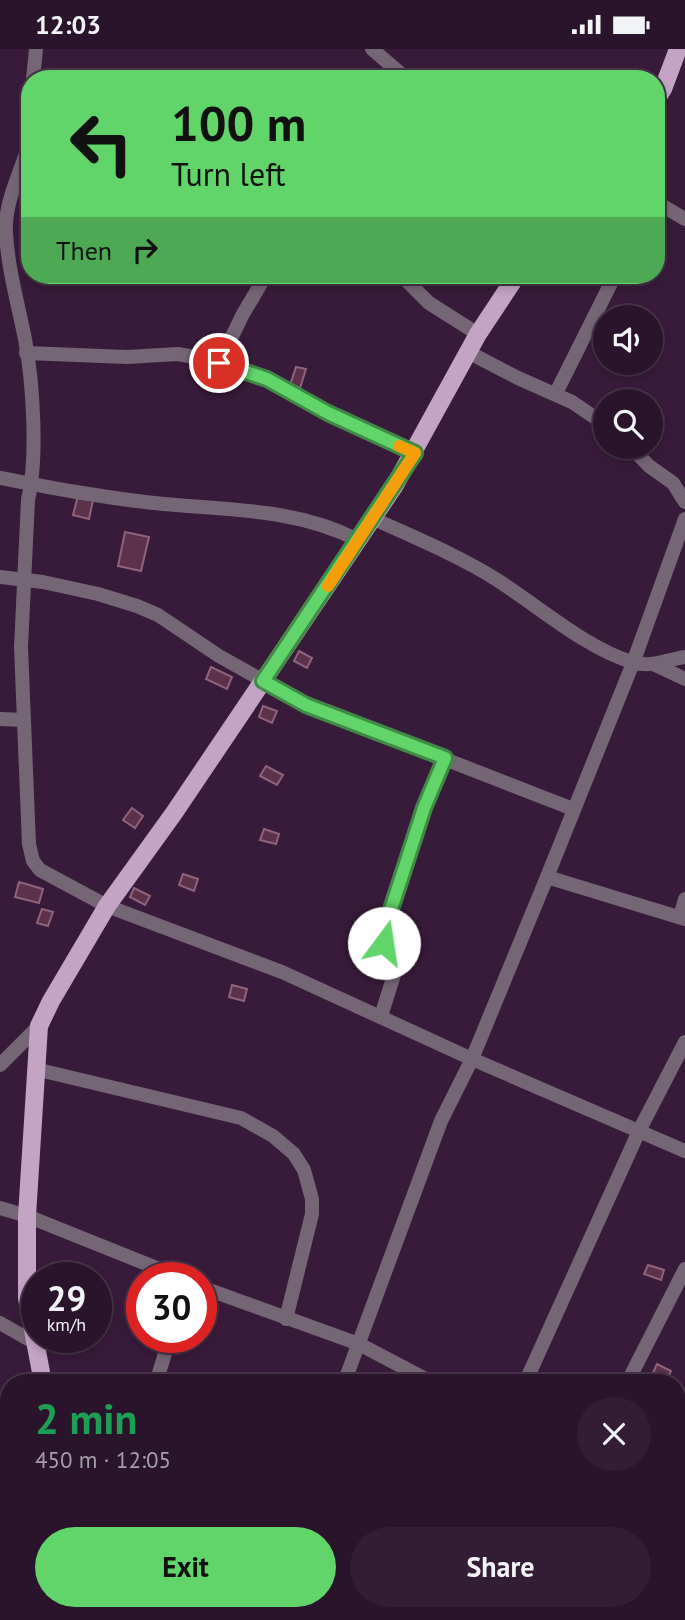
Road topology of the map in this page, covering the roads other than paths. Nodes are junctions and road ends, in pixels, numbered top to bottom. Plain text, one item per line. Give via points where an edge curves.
1 (36, 49) edge
2 (372, 49) edge
3 (678, 49) edge
4 (34, 70) edge
5 (396, 70) edge
6 (665, 84) edge
7 (21, 167) edge
8 (665, 207) edge
9 (685, 219) edge
10 (3, 221) edge
11 (261, 284) edge
12 (410, 284) edge
13 (511, 284) edge
14 (610, 284) edge
15 (478, 334) junction
16 (468, 352) junction
17 (26, 353) junction
18 (219, 363) junction
19 (556, 393) junction
20 (593, 417) edge
21 (415, 453) junction
22 (642, 459) edge
23 (0, 478) edge
24 (32, 484) junction
25 (685, 502) edge
26 (372, 518) junction
27 (685, 519) edge
28 (358, 540) junction
29 (0, 577) edge
30 (23, 579) junction
31 (685, 657) edge
32 (633, 663) junction
33 (653, 664) junction
34 (685, 679) edge
35 (263, 681) junction
36 (0, 719) edge
37 (23, 719) junction
38 (445, 758) junction
39 (573, 809) junction
40 (547, 877) junction
41 (685, 899) edge
42 (107, 906) junction
43 (682, 918) edge
44 (381, 1016) junction
45 (40, 1026) junction
46 (685, 1042) edge
47 (472, 1059) junction
48 (0, 1065) edge
49 (36, 1069) junction
50 (639, 1131) junction
51 (685, 1151) edge
52 (0, 1208) edge
53 (27, 1216) junction
54 (27, 1262) edge
55 (142, 1262) edge
56 (685, 1269) edge
57 (217, 1293) edge
58 (286, 1318) junction
59 (0, 1323) edge
60 (21, 1335) edge
61 (359, 1344) junction
62 (37, 1353) edge
63 (165, 1353) edge
64 (41, 1374) edge
65 (159, 1374) edge
66 (347, 1374) edge
67 (416, 1374) edge
68 (529, 1374) edge
69 (632, 1374) edge

1 - 4 street
2 - 5 street
3 - 6 main road
7 - 10 street
8 - 9 street
10 - 17 street
11 - 18 street
12 - 15 street via 429,303
13 - 15 main road
14 - 19 street
15 - 16 main road
16 - 19 street
16 - 21 main road
17 - 18 street via 178,354
17 - 24 street
18 - 21 street via 267,379
19 - 20 street
21 - 26 main road
22 - 25 street via 673,482
23 - 24 street
24 - 28 street via 161,504 301,518
24 - 30 street
26 - 28 main road
26 - 32 street via 451,554
27 - 32 street
28 - 35 main road
29 - 30 street
30 - 35 street via 98,594 158,615
30 - 37 street
31 - 33 street
32 - 33 street
32 - 39 street
33 - 34 street
35 - 38 street via 306,705
35 - 42 main road
36 - 37 street
37 - 42 street via 33,861 40,870
38 - 39 street
38 - 44 street via 382,937 401,953
39 - 40 street
40 - 43 street
40 - 47 street
41 - 43 street
42 - 44 street via 282,972
42 - 45 main road
44 - 47 street
45 - 48 street
45 - 49 main road
46 - 50 street
47 - 50 street
47 - 61 street via 441,1121
49 - 53 main road
49 - 58 street via 241,1118 294,1154 304,1170 312,1215
50 - 51 street
50 - 68 street
52 - 53 street
53 - 54 main road
53 - 55 street
56 - 69 street
57 - 58 street
58 - 61 street
59 - 60 street
61 - 66 street
61 - 67 street
62 - 64 main road
63 - 65 street

